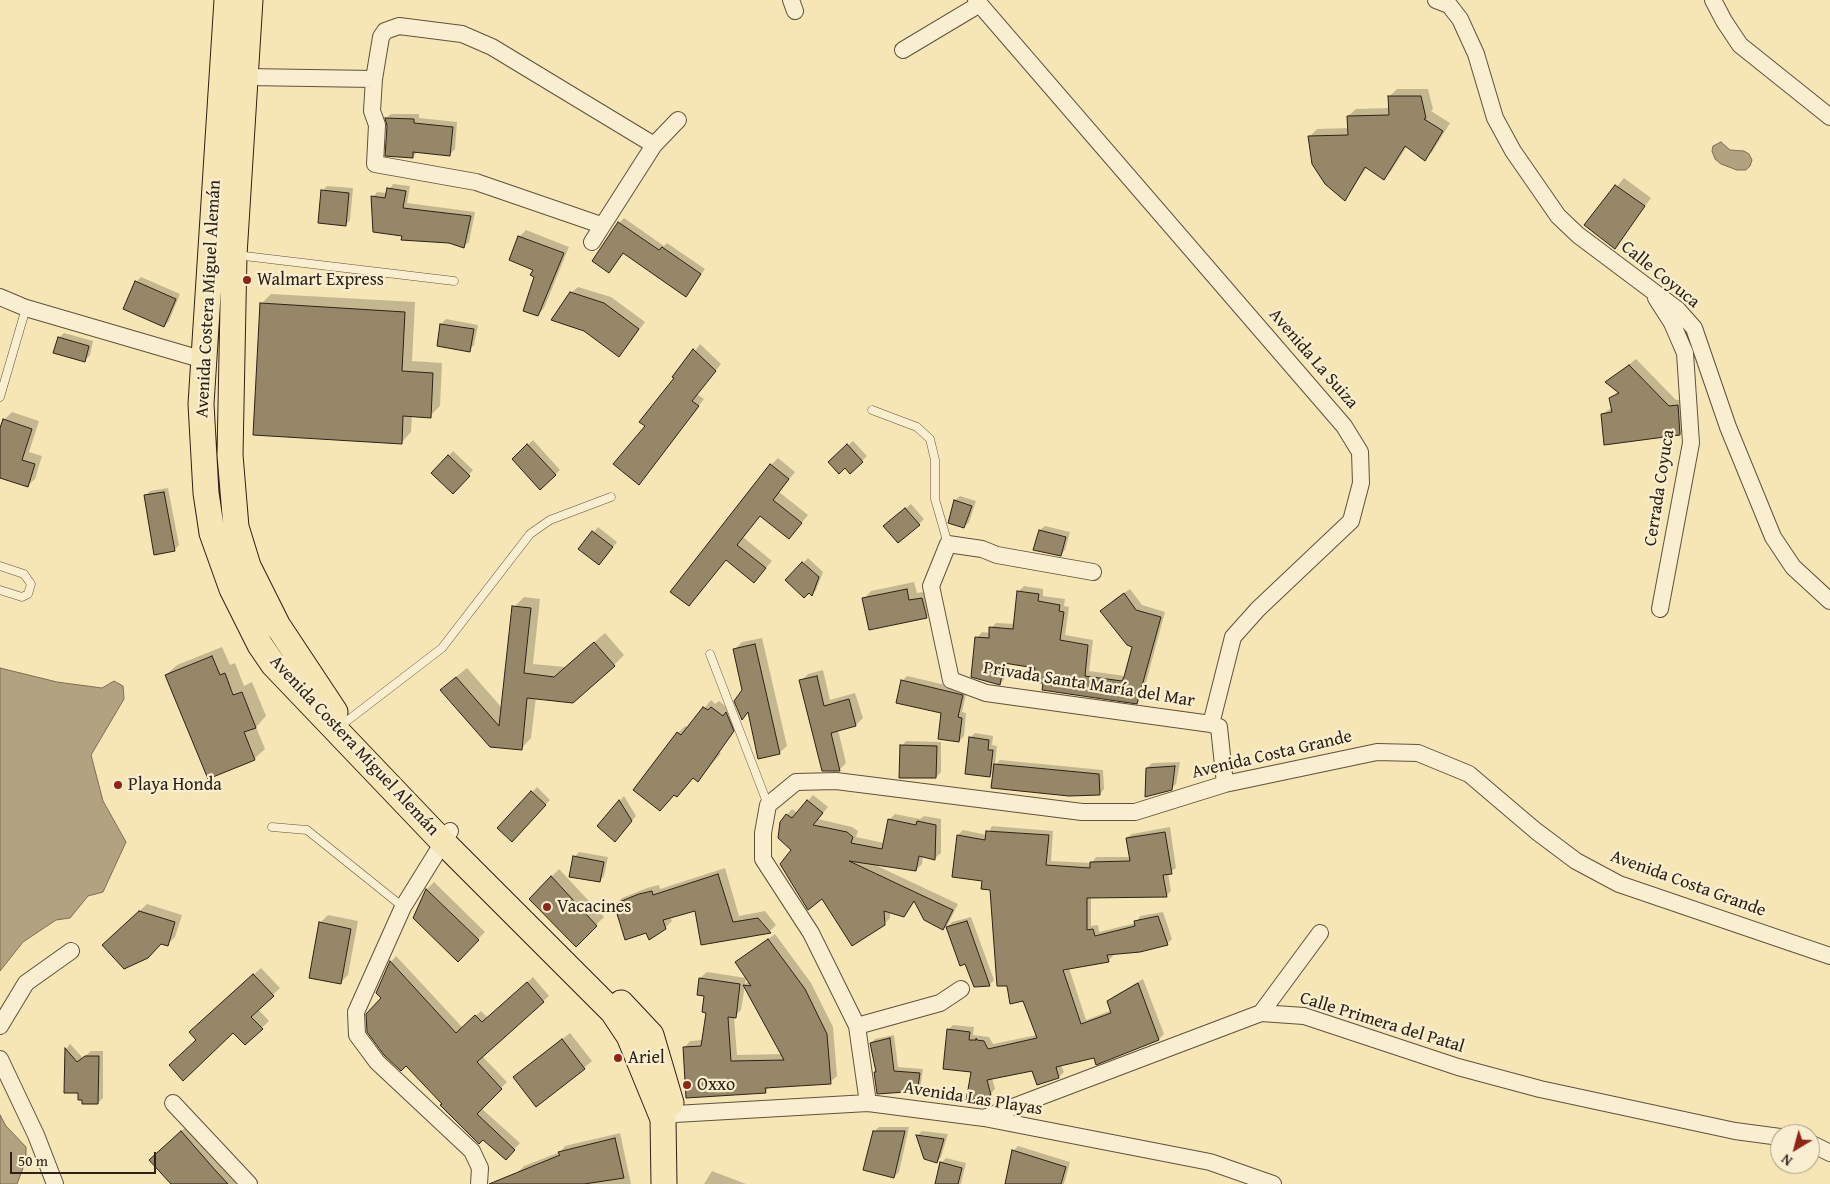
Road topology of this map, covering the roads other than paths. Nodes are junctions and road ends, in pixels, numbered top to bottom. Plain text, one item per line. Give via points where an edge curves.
1 (227, 0) edge
2 (250, 0) edge
3 (1436, 0) edge
4 (1713, 0) edge
5 (978, 2) edge
6 (903, 50) dead end
7 (246, 77) junction
8 (374, 79) junction
9 (1830, 117) edge
10 (678, 120) dead end
11 (654, 145) junction
12 (601, 225) junction
13 (592, 242) dead end
14 (234, 255) junction
15 (454, 281) dead end
16 (1652, 292) junction
17 (0, 297) edge
18 (26, 308) junction
19 (204, 360) junction
20 (0, 397) edge
21 (872, 410) dead end
22 (611, 497) dead end
23 (948, 544) junction
24 (0, 566) edge
25 (1093, 572) dead end
26 (0, 590) edge
27 (1830, 601) edge
28 (1660, 609) dead end
29 (710, 654) dead end
30 (343, 724) junction
31 (1211, 724) junction
32 (1225, 784) junction
33 (768, 805) junction
34 (272, 827) dead end
35 (447, 836) junction
36 (403, 907) junction
37 (1320, 933) dead end
38 (71, 950) dead end
39 (1830, 956) edge
40 (962, 989) dead end
41 (1261, 1013) junction
42 (0, 1026) edge
43 (857, 1026) junction
44 (0, 1059) edge
45 (173, 1103) dead end
46 (868, 1103) junction
47 (669, 1116) junction
48 (984, 1118) junction
49 (1770, 1136) edge
50 (55, 1184) edge
51 (249, 1184) edge
52 (479, 1184) edge
53 (664, 1184) edge
54 (682, 1184) edge
55 (1273, 1184) edge

1 - 19 main road, Avenida Costera Miguel Alemán
2 - 7 main road, Avenida Costera Miguel Alemán
3 - 16 street, Calle Coyuca via 1450,5 1460,19 1476,54 1495,118 1513,151 1558,216
4 - 9 street via 1740,46
5 - 6 street
5 - 31 street, Avenida La Suiza via 1344,426 1360,452 1361,483 1351,521 1233,637
7 - 8 street
7 - 14 main road, Avenida Costera Miguel Alemán
8 - 11 street via 384,31 399,26 462,34 492,46
8 - 12 street via 375,164 476,182
10 - 11 street
11 - 12 street
12 - 13 street
14 - 15 lane
14 - 30 main road, Avenida Costera Miguel Alemán via 230,456 236,527 248,566 278,626
16 - 27 street, Calle Coyuca via 1678,310 1694,328 1731,435 1773,537 1793,566
16 - 28 street, Cerrada Coyuca via 1672,323 1685,353 1691,443
17 - 18 street
18 - 19 street
18 - 20 lane
19 - 35 main road, Avenida Costera Miguel Alemán via 201,404 212,533 232,589 260,645 273,664
21 - 23 lane via 917,428 930,439 935,460 935,499
22 - 30 lane via 550,520 530,534 442,648
23 - 25 street
23 - 31 street, Privada Santa María del Mar via 931,586 951,680 986,693
24 - 26 lane via 24,574 31,584 28,594 22,597
29 - 33 lane
30 - 35 main road, Avenida Costera Miguel Alemán
31 - 32 street via 1219,727
32 - 33 street, Avenida Costa Grande via 1135,812 1082,812 836,781 796,782
32 - 39 street, Avenida Costa Grande via 1376,752 1418,753 1469,774 1576,861 1619,884
33 - 43 street via 762,833 763,859 811,933
34 - 36 lane via 307,830
35 - 36 street
35 - 47 main road, Avenida Costera Miguel Alemán via 613,1012 629,1036
36 - 52 street via 356,1012 357,1035 377,1062 472,1151 480,1168
37 - 41 street
38 - 42 street via 26,984
40 - 43 street via 940,1003
41 - 48 street, Calle Primera del Patal
41 - 49 street, Calle Primera del Patal via 1304,1016 1458,1066 1540,1088
43 - 46 street
44 - 50 street
45 - 51 street
46 - 47 street, Avenida Las Playas
46 - 48 street, Avenida Las Playas
47 - 53 main road, Avenida Costera Miguel Alemán
47 - 54 main road, Avenida Costera Miguel Alemán via 680,1136
48 - 55 street, Avenida Las Playas via 1210,1162

